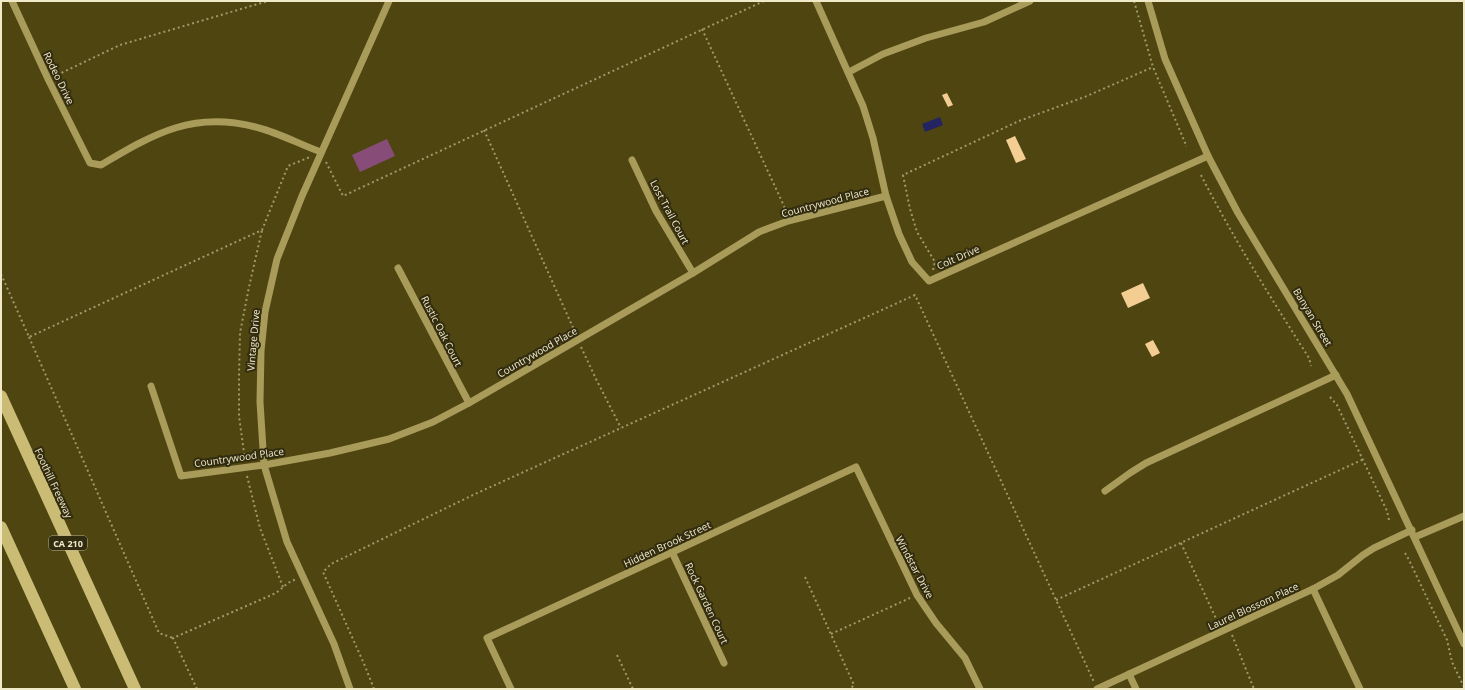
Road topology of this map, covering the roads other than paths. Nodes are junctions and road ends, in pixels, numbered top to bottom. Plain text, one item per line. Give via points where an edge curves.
1 (12, 1) edge
2 (389, 1) edge
3 (816, 1) edge
4 (1030, 1) edge
5 (1148, 1) edge
6 (849, 72) junction
7 (321, 152) junction
8 (1208, 156) junction
9 (632, 160) dead end
10 (886, 196) junction
11 (398, 268) dead end
12 (693, 273) junction
13 (1336, 375) junction
14 (151, 386) dead end
15 (1, 396) edge
16 (469, 404) junction
17 (264, 464) junction
18 (856, 467) joint
19 (1105, 491) dead end
20 (1464, 516) edge
21 (1, 528) edge
22 (1413, 534) junction
23 (672, 552) junction
24 (1313, 589) junction
25 (1464, 644) edge
26 (724, 663) dead end
27 (1129, 674) junction
28 (75, 689) edge
29 (135, 689) edge
30 (350, 689) edge
31 (511, 689) edge
32 (980, 689) edge
33 (1097, 689) edge
34 (1136, 689) edge
35 (1360, 689) edge

1 - 7 street, Rodeo Drive via 90,163 101,164 163,131 193,123 224,121 259,128
2 - 7 street, Vintage Drive
3 - 6 street, Colt Drive
4 - 6 street via 984,22 926,38 883,54
5 - 8 street, Banyan Street via 1165,59
6 - 10 street, Colt Drive via 864,106
7 - 17 street, Vintage Drive via 277,259 264,312 260,402
8 - 10 street, Colt Drive via 929,281 912,262
8 - 13 street, Banyan Street via 1238,213
9 - 12 street, Lost Trail Court via 656,211
10 - 12 street, Countrywood Place via 788,221 759,232
11 - 16 street, Rustic Oak Court
12 - 16 street, Countrywood Place
13 - 19 street via 1146,463
13 - 22 street, Banyan Street
14 - 17 street, Countrywood Place via 181,476
15 - 29 highway, Foothill Freeway / CA 210
16 - 17 street, Countrywood Place via 433,422 389,438 330,453
17 - 30 street, Vintage Drive via 287,542 334,644
18 - 23 street, Hidden Brook Street
18 - 32 street, Windstar Drive via 917,595 965,658
20 - 22 street, Laurel Blossom Place
21 - 28 highway
22 - 24 street, Laurel Blossom Place via 1374,548 1338,575
22 - 25 street, Banyan Street
23 - 26 street, Rock Garden Court
23 - 31 street, Hidden Brook Street via 487,638
24 - 27 street, Laurel Blossom Place
24 - 35 street
27 - 33 street, Laurel Blossom Place
27 - 34 street

